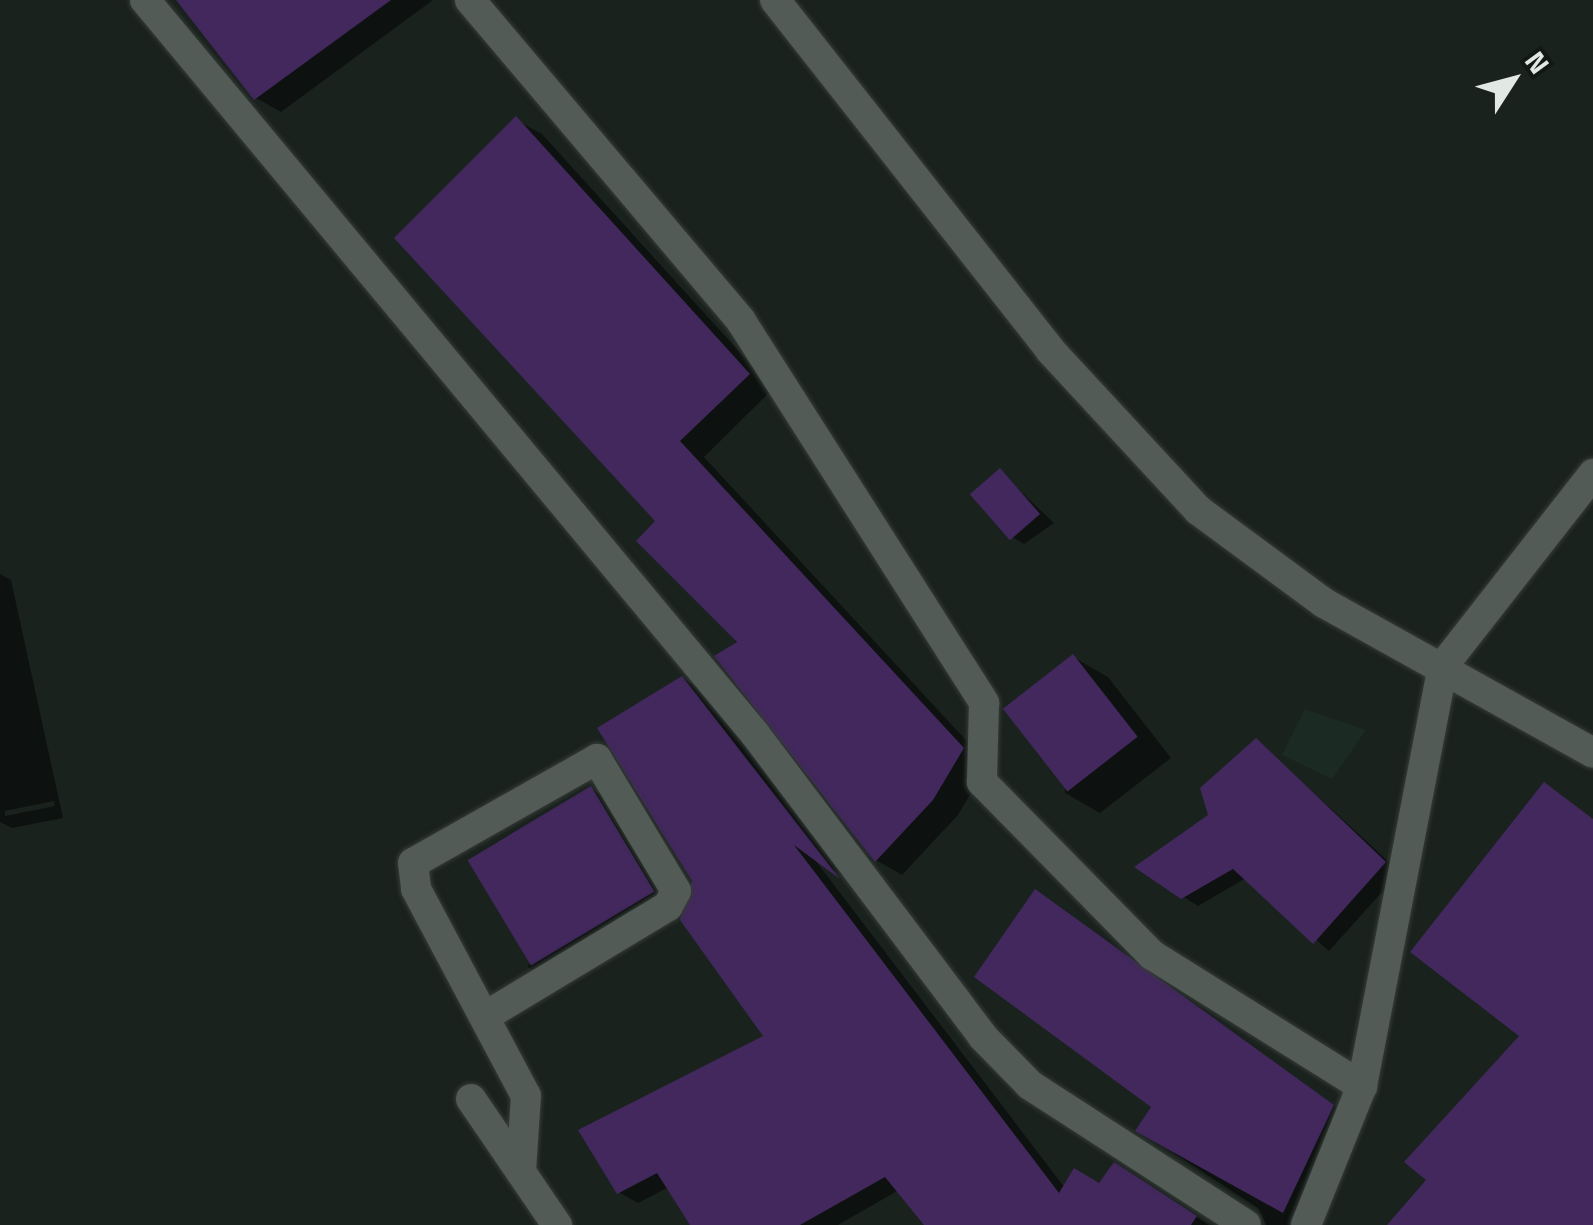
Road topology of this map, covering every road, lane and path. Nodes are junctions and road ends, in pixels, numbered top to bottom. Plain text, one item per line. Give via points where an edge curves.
1 (146, 0) edge
2 (470, 0) edge
3 (775, 0) edge
4 (1593, 474) edge
5 (1444, 666) junction
6 (1593, 753) edge
7 (489, 1014) junction
8 (1362, 1086) junction
9 (470, 1099) dead end
10 (521, 1172) junction
11 (544, 1221) edge
12 (1246, 1225) edge
13 (1306, 1225) edge

1 - 12 street via 755,734 982,1036 1030,1084
2 - 8 street via 741,321 984,702 982,782 1152,955
3 - 5 street via 1050,350 1198,510 1324,603
4 - 5 street
5 - 6 street
5 - 8 street
7 - 7 street via 416,889 413,863 596,760 676,890 668,906
7 - 10 street via 526,1096
8 - 13 street
9 - 10 street
10 - 11 street

